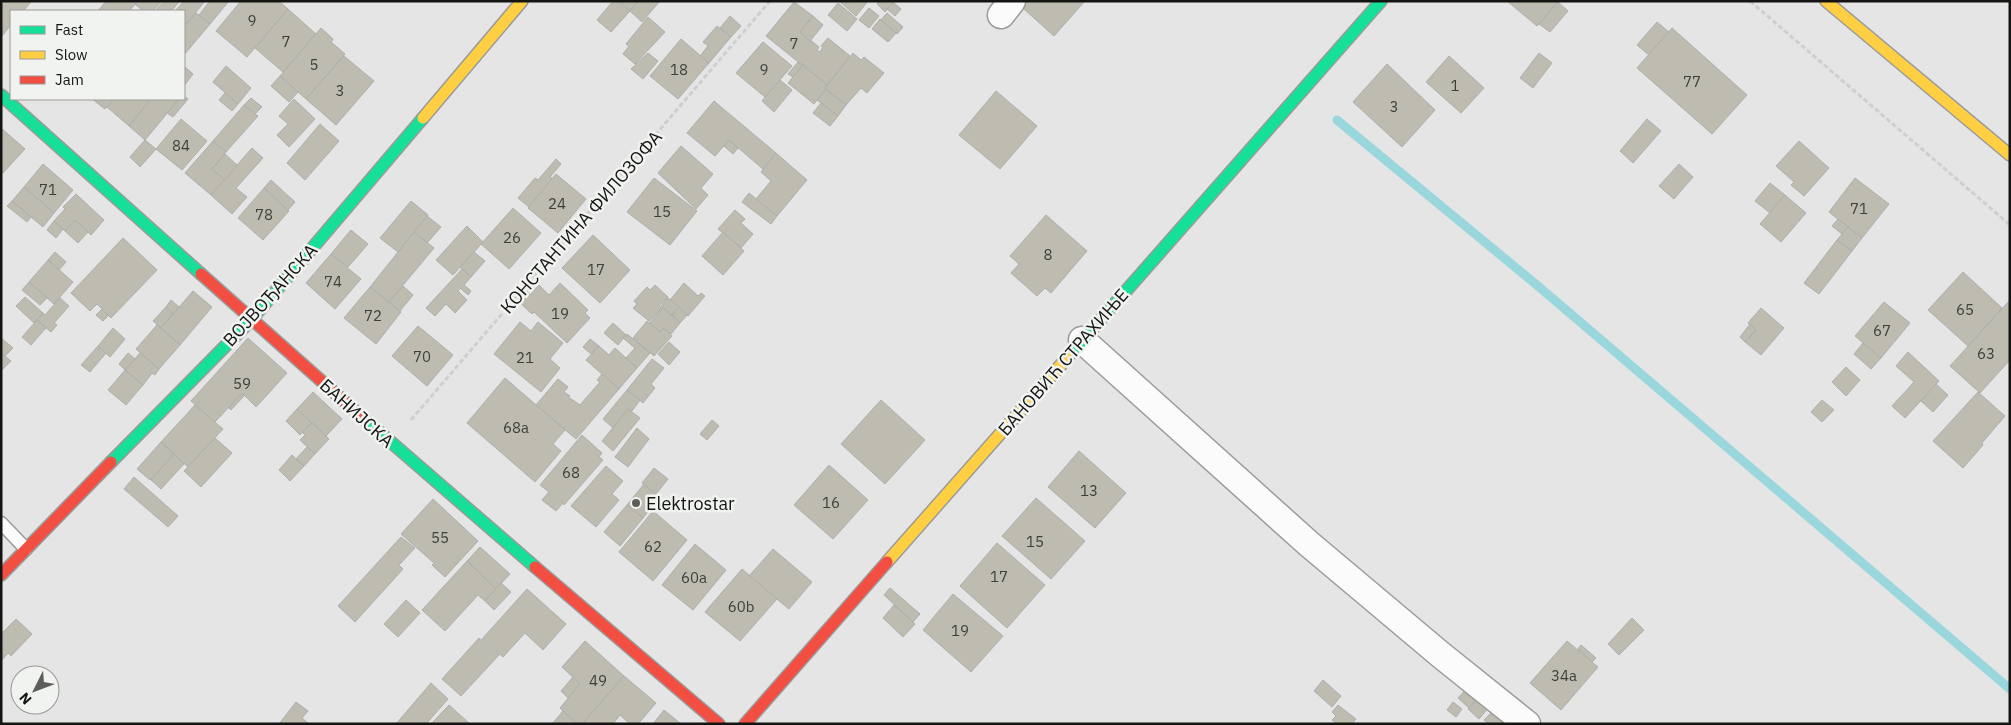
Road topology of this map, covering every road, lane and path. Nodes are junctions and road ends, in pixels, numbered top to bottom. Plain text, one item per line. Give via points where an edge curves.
1 (522, 1) edge
2 (770, 1) edge
3 (1381, 1) edge
4 (1750, 1) edge
5 (1826, 1) edge
6 (1, 96) edge
7 (2010, 155) edge
8 (2010, 225) edge
9 (252, 319) junction
10 (1082, 340) junction
11 (391, 443) junction
12 (1, 523) edge
13 (26, 549) junction
14 (1, 575) edge
15 (719, 724) edge
16 (745, 724) edge
17 (1527, 724) edge

1 - 9 street, ВОЈВОЂАНСКА
2 - 11 path, КОНСТАНТИНА ФИЛОЗОФА
3 - 10 street, БАНОВИЋ СТРАХИЊЕ
4 - 8 path
5 - 7 street
6 - 9 street, БАНИЈСКА
9 - 11 street, БАНИЈСКА
9 - 13 street, ВОЈВОЂАНСКА
10 - 16 street, БАНОВИЋ СТРАХИЊЕ
10 - 17 street via 1309,544
11 - 15 street, БАНИЈСКА
12 - 13 lane
13 - 14 street, ВОЈВОЂАНСКА

